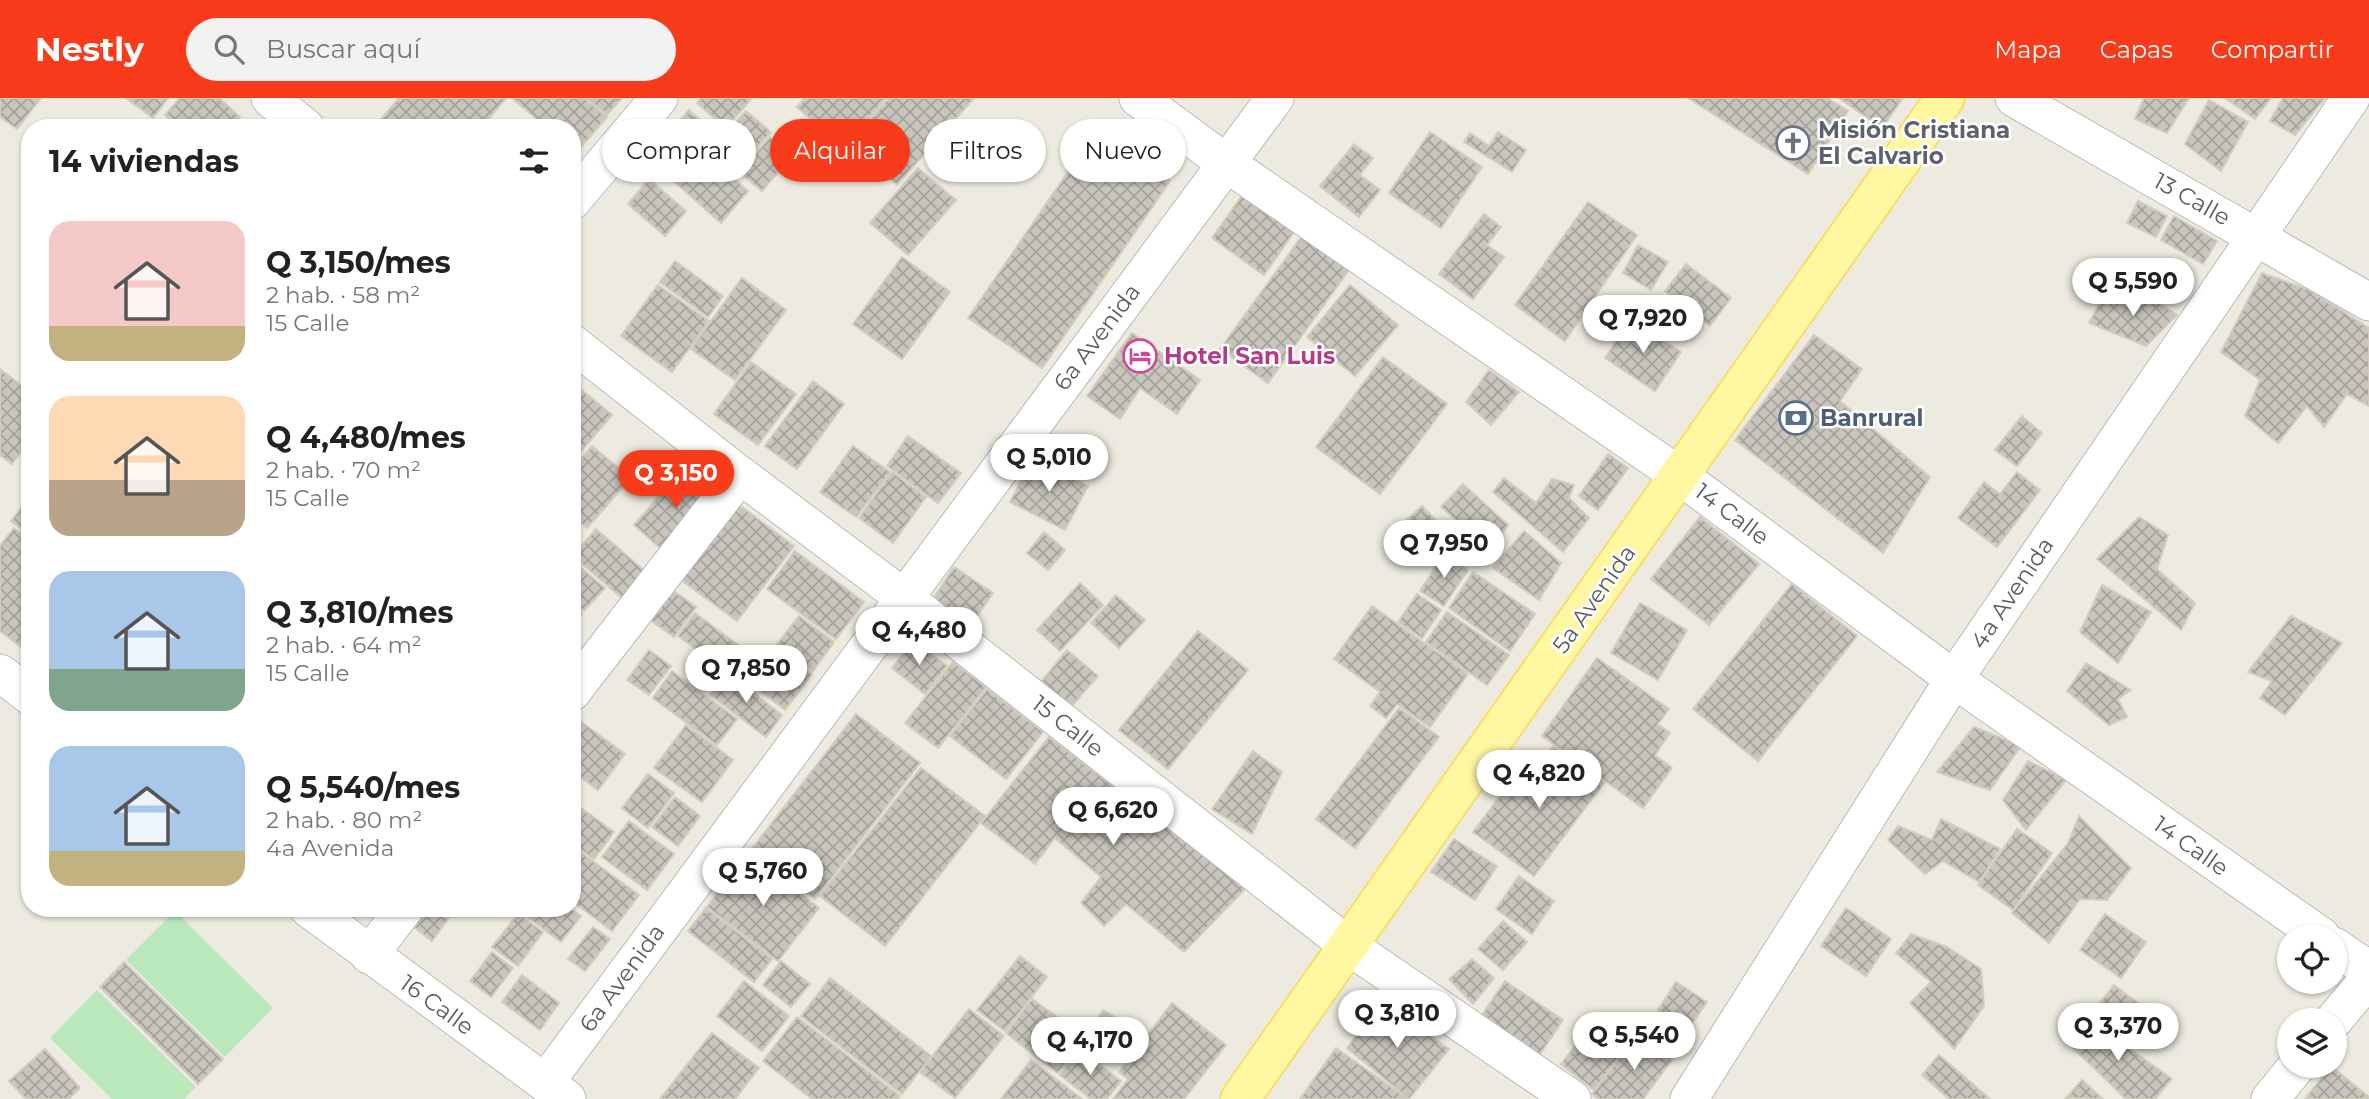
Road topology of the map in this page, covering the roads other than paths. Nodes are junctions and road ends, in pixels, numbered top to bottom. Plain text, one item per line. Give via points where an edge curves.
1 (270, 98) edge
2 (659, 98) edge
3 (1138, 98) edge
4 (1275, 98) edge
5 (1945, 98) edge
6 (2014, 98) edge
7 (2351, 98) edge
8 (295, 119) edge
9 (1226, 163) junction
10 (581, 190) edge
11 (2256, 235) junction
12 (2369, 302) edge
13 (581, 350) edge
14 (740, 475) junction
15 (1680, 476) junction
16 (903, 597) junction
17 (0, 673) edge
18 (1954, 679) junction
19 (581, 680) edge
20 (21, 689) edge
21 (320, 917) edge
22 (398, 917) edge
23 (2303, 924) edge
24 (1350, 947) junction
25 (369, 955) junction
26 (2347, 955) edge
27 (2369, 970) edge
28 (2369, 978) edge
29 (2344, 1008) edge
30 (2287, 1078) edge
31 (556, 1091) edge
32 (1240, 1099) edge
33 (1572, 1099) edge
34 (1689, 1099) edge
35 (2270, 1099) edge

1 - 8 street
2 - 10 street
3 - 9 street, 14 Calle
4 - 9 street, 6a Avenida
5 - 15 main road, 5a Avenida
6 - 11 street, 13 Calle
7 - 11 street, 4a Avenida
9 - 15 street, 14 Calle
9 - 16 street, 6a Avenida
11 - 12 street, 13 Calle
11 - 18 street, 4a Avenida
13 - 14 street, 15 Calle
14 - 16 street, 15 Calle
14 - 19 street
15 - 18 street, 14 Calle
15 - 24 main road, 5a Avenida
16 - 24 street, 15 Calle
16 - 31 street, 6a Avenida
17 - 20 street
18 - 23 street, 14 Calle
18 - 34 street, 4a Avenida
21 - 25 street, 16 Calle
22 - 25 street
24 - 32 main road, 5a Avenida
24 - 33 street, 15 Calle
25 - 31 street, 16 Calle
26 - 27 street
28 - 29 street
30 - 35 street

